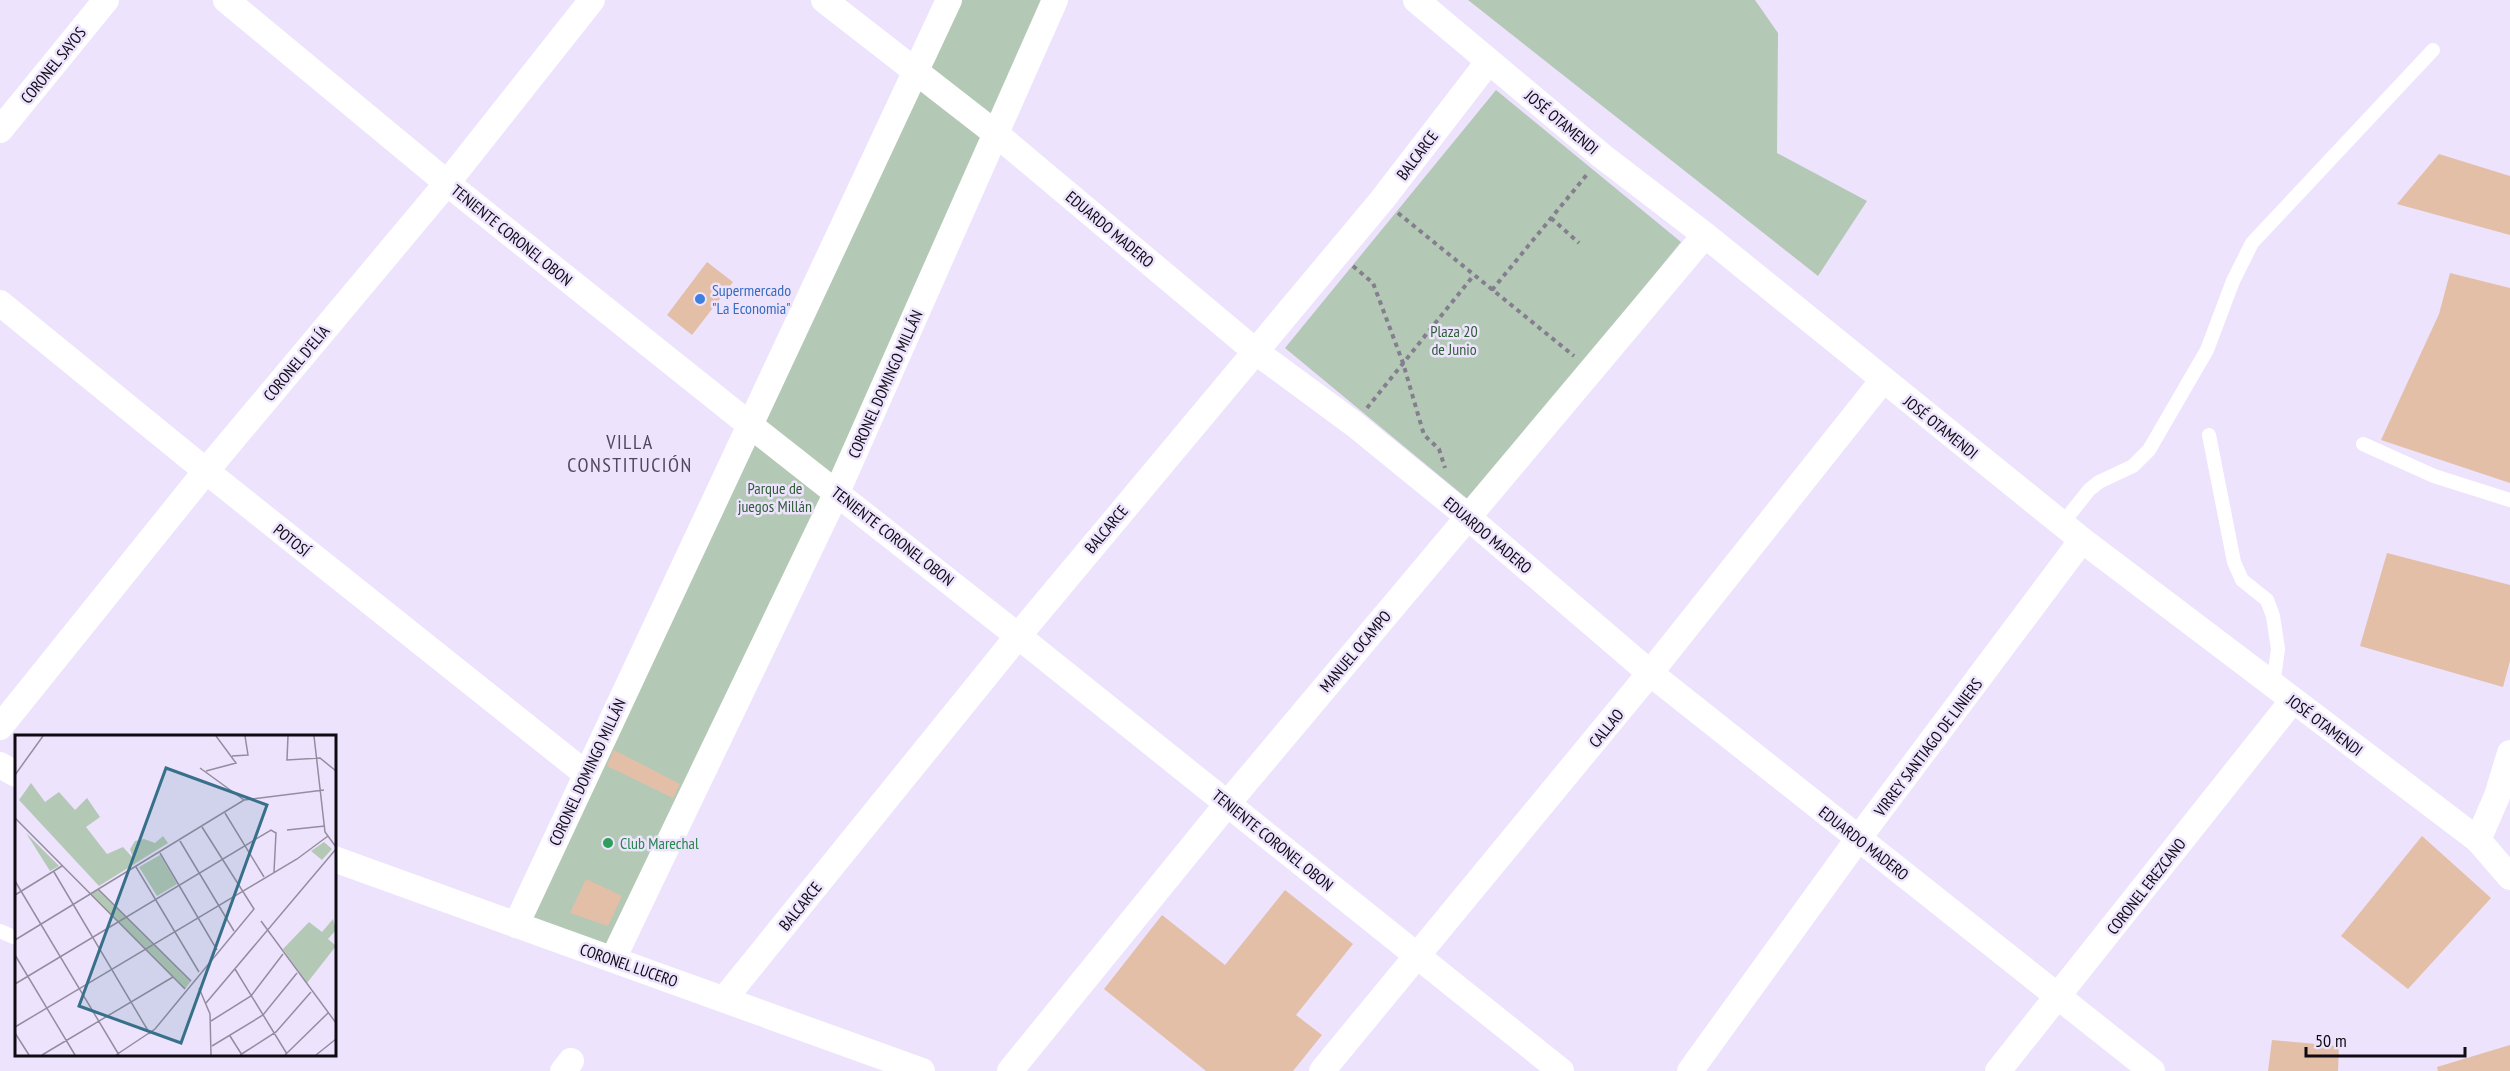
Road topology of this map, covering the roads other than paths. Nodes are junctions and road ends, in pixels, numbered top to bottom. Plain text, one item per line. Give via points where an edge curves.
1 (106, 0) edge
2 (226, 0) edge
3 (592, 0) edge
4 (824, 0) edge
5 (949, 0) edge
6 (1055, 0) edge
7 (1416, 0) edge
8 (2433, 50) dead end
9 (1489, 61) junction
10 (916, 73) junction
11 (0, 129) edge
12 (995, 133) junction
13 (447, 183) junction
14 (1705, 235) junction
15 (0, 303) edge
16 (1255, 351) junction
17 (1883, 380) junction
18 (750, 425) junction
19 (2209, 435) dead end
20 (2363, 444) dead end
21 (206, 471) junction
22 (837, 492) junction
23 (2510, 500) edge
24 (1462, 512) junction
25 (2062, 524) junction
26 (2082, 540) junction
27 (1018, 636) junction
28 (1650, 673) junction
29 (2273, 685) junction
30 (2293, 700) junction
31 (0, 727) edge
32 (2510, 753) edge
33 (0, 765) edge
34 (15, 773) edge
35 (586, 774) junction
36 (1228, 803) junction
37 (1858, 839) junction
38 (2478, 840) junction
39 (336, 861) edge
40 (2510, 877) edge
41 (516, 925) junction
42 (0, 931) edge
43 (15, 938) edge
44 (1417, 957) junction
45 (613, 959) junction
46 (2059, 996) junction
47 (725, 998) junction
48 (922, 1071) edge
49 (1010, 1071) edge
50 (1322, 1071) edge
51 (1562, 1071) edge
52 (1690, 1071) edge
53 (1998, 1071) edge
54 (2152, 1071) edge

1 - 11 street, CORONEL SAYOS
2 - 13 street, TENIENTE CORONEL OBON
3 - 13 street, CORONEL D'ELÍA
4 - 10 street, EDUARDO MADERO
5 - 10 street, CORONEL DOMINGO MILLÁN
6 - 12 street, CORONEL DOMINGO MILLÁN
7 - 9 street, JOSÉ OTAMENDI
8 - 25 lane via 2252,243 2207,350 2149,450 2133,466 2089,490
9 - 14 street, JOSÉ OTAMENDI via 1602,156
9 - 16 street, BALCARCE via 1382,201
10 - 12 street, EDUARDO MADERO
10 - 18 street, CORONEL DOMINGO MILLÁN
12 - 16 street, EDUARDO MADERO
12 - 22 street, CORONEL DOMINGO MILLÁN
13 - 18 street, TENIENTE CORONEL OBON
13 - 21 street, CORONEL D'ELÍA
14 - 17 street, JOSÉ OTAMENDI
14 - 24 street, MANUEL OCAMPO
15 - 21 street, POTOSÍ
16 - 24 street, EDUARDO MADERO via 1354,424
16 - 27 street, BALCARCE
17 - 25 street, JOSÉ OTAMENDI
17 - 28 street, CALLAO
18 - 22 street, TENIENTE CORONEL OBON
18 - 35 street, CORONEL DOMINGO MILLÁN
19 - 29 lane via 2234,562 2242,580 2267,600 2273,616 2278,650
20 - 23 lane via 2434,476
21 - 31 street, CORONEL D'ELÍA
21 - 35 street, POTOSÍ
22 - 27 street, TENIENTE CORONEL OBON
22 - 45 street, CORONEL DOMINGO MILLÁN
24 - 28 street, EDUARDO MADERO
24 - 36 street, MANUEL OCAMPO
25 - 26 street, JOSÉ OTAMENDI
26 - 29 street, JOSÉ OTAMENDI
26 - 37 street, VIRREY SANTIAGO DE LINIERS
27 - 36 street, TENIENTE CORONEL OBON
27 - 47 street, BALCARCE
28 - 37 street, EDUARDO MADERO
28 - 44 street, CALLAO
29 - 30 street, JOSÉ OTAMENDI
30 - 38 street, JOSÉ OTAMENDI
30 - 46 street, CORONEL EREZCANO
32 - 38 street
33 - 34 street
35 - 41 street, CORONEL DOMINGO MILLÁN
36 - 44 street, TENIENTE CORONEL OBON
36 - 49 street, MANUEL OCAMPO
37 - 46 street, EDUARDO MADERO
37 - 52 street, VIRREY SANTIAGO DE LINIERS
38 - 40 street, JOSÉ OTAMENDI
39 - 41 street, CORONEL LUCERO
41 - 45 street, CORONEL LUCERO
42 - 43 lane
44 - 50 street, CALLAO
44 - 51 street, TENIENTE CORONEL OBON
45 - 47 street, CORONEL LUCERO
46 - 53 street, CORONEL EREZCANO
46 - 54 street, EDUARDO MADERO
47 - 48 street, CORONEL LUCERO

